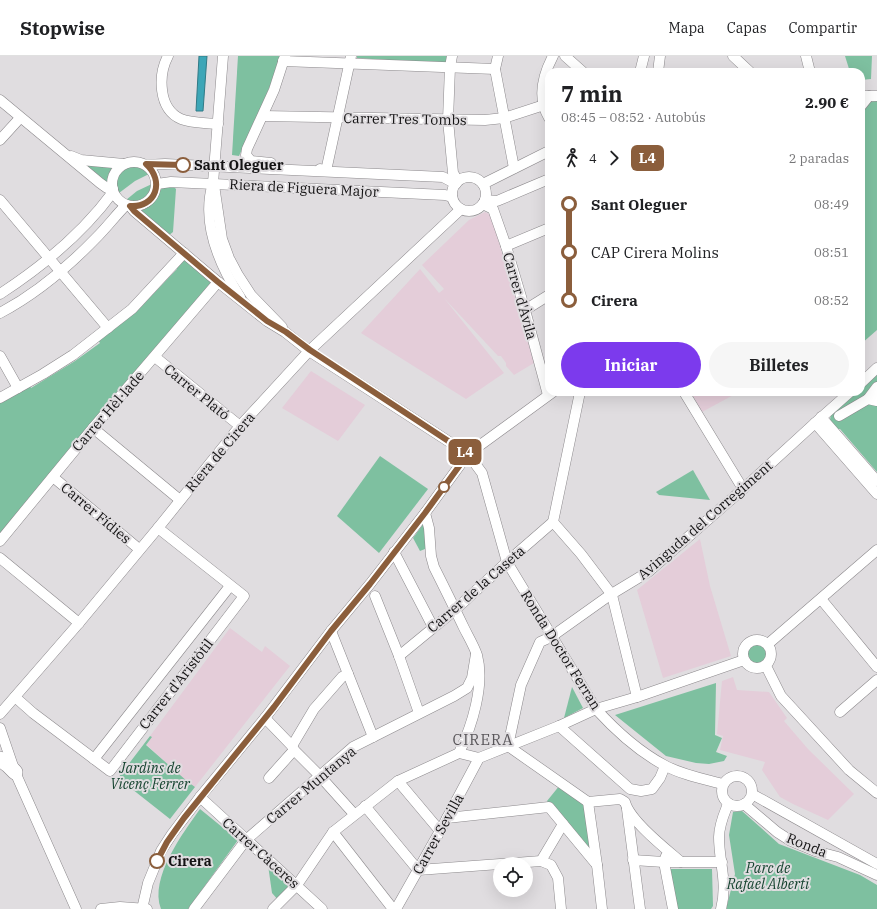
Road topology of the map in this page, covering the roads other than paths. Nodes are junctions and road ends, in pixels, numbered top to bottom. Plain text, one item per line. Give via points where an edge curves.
1 (168, 56) edge
2 (223, 56) edge
3 (452, 56) edge
4 (498, 56) edge
5 (553, 56) edge
6 (565, 56) edge
7 (644, 56) edge
8 (660, 56) edge
9 (733, 56) edge
10 (806, 56) edge
11 (284, 59) edge
12 (350, 60) edge
13 (450, 67) junction
14 (547, 68) edge
15 (578, 68) edge
16 (641, 68) edge
17 (658, 68) edge
18 (746, 68) edge
19 (809, 68) edge
20 (495, 69) junction
21 (545, 74) edge
22 (0, 100) edge
23 (544, 105) joint
24 (263, 116) junction
25 (20, 118) junction
26 (337, 118) junction
27 (504, 118) junction
28 (448, 120) junction
29 (218, 124) junction
30 (0, 140) edge
31 (545, 153) edge
32 (67, 155) junction
33 (124, 164) junction
34 (146, 164) junction
35 (214, 167) junction
36 (514, 168) junction
37 (326, 171) junction
38 (545, 181) edge
39 (457, 182) junction
40 (213, 183) junction
41 (157, 184) junction
42 (483, 184) junction
43 (113, 190) junction
44 (452, 197) junction
45 (0, 200) edge
46 (484, 202) junction
47 (128, 206) junction
48 (461, 209) junction
49 (545, 230) edge
50 (506, 246) junction
51 (184, 253) junction
52 (49, 259) junction
53 (60, 272) junction
54 (218, 282) junction
55 (0, 294) edge
56 (545, 298) edge
57 (245, 303) junction
58 (525, 310) junction
59 (0, 313) edge
60 (108, 328) junction
61 (286, 332) junction
62 (310, 350) junction
63 (0, 356) edge
64 (154, 357) junction
65 (877, 368) edge
66 (545, 376) edge
67 (865, 379) edge
68 (877, 386) edge
69 (18, 388) junction
70 (546, 396) edge
71 (579, 396) edge
72 (686, 396) edge
73 (845, 396) edge
74 (0, 398) edge
75 (872, 400) edge
76 (839, 416) dead end
77 (818, 420) junction
78 (240, 426) junction
79 (93, 428) junction
80 (468, 454) junction
81 (53, 477) junction
82 (877, 481) edge
83 (743, 489) junction
84 (877, 494) edge
85 (180, 500) junction
86 (425, 513) junction
87 (553, 522) junction
88 (158, 528) junction
89 (0, 541) edge
90 (140, 549) junction
91 (877, 550) edge
92 (394, 552) junction
93 (0, 558) edge
94 (507, 562) junction
95 (230, 586) junction
96 (612, 595) junction
97 (375, 596) dead end
98 (821, 599) junction
99 (455, 610) junction
100 (79, 623) junction
101 (433, 627) junction
102 (331, 631) junction
103 (551, 636) junction
104 (768, 644) junction
105 (476, 654) junction
106 (399, 656) junction
107 (744, 660) junction
108 (766, 666) junction
109 (877, 667) edge
110 (348, 674) junction
111 (159, 676) junction
112 (877, 680) edge
113 (174, 688) junction
114 (15, 697) junction
115 (637, 697) junction
116 (596, 710) junction
117 (419, 712) junction
118 (840, 712) dead end
119 (0, 714) edge
120 (265, 718) junction
121 (559, 726) junction
122 (0, 728) edge
123 (372, 737) junction
124 (508, 746) junction
125 (293, 748) junction
126 (459, 753) junction
127 (479, 758) junction
128 (0, 759) edge
129 (94, 759) junction
130 (665, 766) junction
131 (15, 772) junction
132 (320, 775) junction
133 (270, 778) dead end
134 (398, 780) junction
135 (723, 784) junction
136 (877, 793) edge
137 (752, 794) junction
138 (200, 797) junction
139 (588, 802) junction
140 (728, 804) junction
141 (744, 804) junction
142 (626, 805) junction
143 (365, 806) junction
144 (354, 814) junction
145 (447, 818) junction
146 (563, 824) junction
147 (333, 832) junction
148 (440, 832) junction
149 (246, 840) junction
150 (667, 850) junction
151 (541, 860) junction
152 (633, 860) junction
153 (664, 862) junction
154 (681, 862) junction
155 (722, 862) junction
156 (877, 864) edge
157 (597, 865) junction
158 (418, 870) junction
159 (877, 875) edge
160 (297, 886) junction
161 (76, 909) edge
162 (101, 909) edge
163 (144, 909) edge
164 (194, 909) edge
165 (273, 909) edge
166 (322, 909) edge
167 (393, 909) edge
168 (396, 909) edge
169 (561, 909) edge
170 (602, 909) edge
171 (640, 909) edge
172 (673, 909) edge
173 (721, 909) edge

1 - 29 street via 161,81 169,110 183,120
2 - 29 street
3 - 13 street
4 - 20 street
5 - 14 street
6 - 15 street
7 - 16 street
8 - 17 street
9 - 18 street
10 - 19 street
11 - 12 street
11 - 24 street
12 - 13 street
12 - 26 street
13 - 20 street
13 - 28 street
20 - 27 street
21 - 23 street via 542,87
22 - 25 street
23 - 27 street, Carrer Tres Tombs
24 - 26 street, Carrer Tres Tombs
24 - 37 street via 247,149 251,161 307,166
25 - 30 street
25 - 32 street
26 - 28 street, Carrer Tres Tombs
26 - 37 street
27 - 28 street, Carrer Tres Tombs
27 - 36 street
28 - 39 street via 453,173
29 - 35 street
31 - 36 street
32 - 33 street via 81,160
32 - 43 street via 100,183
33 - 34 street
33 - 43 street via 112,179
34 - 35 street, Riera de Figuera Major
34 - 41 street via 155,176
35 - 37 street, Riera de Figuera Major
35 - 40 street
36 - 42 street
37 - 39 street, Riera de Figuera Major via 443,177
38 - 46 street via 497,201
39 - 42 street via 468,177
39 - 44 street
40 - 41 street, Riera de Figuera Major
40 - 44 street, Riera de Figuera Major
40 - 57 street via 209,196 209,213 218,256
40 - 61 street via 222,239 229,258 251,295
41 - 47 street via 151,199 142,205
42 - 46 street via 486,192
43 - 47 street via 118,199
43 - 52 street via 106,202 83,227
44 - 48 street
45 - 52 street
46 - 48 street via 475,210
46 - 50 street, Carrer d'Àvila via 493,209
47 - 51 street
47 - 53 street
48 - 62 street, Riera de Cirera
49 - 50 street
50 - 58 street, Carrer d'Àvila
51 - 54 street
51 - 60 street via 132,309
52 - 53 street
52 - 55 street
53 - 59 street
53 - 60 street
54 - 57 street
54 - 64 street, Carrer Hèl·lade
56 - 58 street
57 - 61 street
58 - 66 street, Carrer d'Àvila
60 - 69 street via 73,355
61 - 62 street
62 - 78 street, Riera de Cirera
62 - 80 street
63 - 69 street
64 - 78 street, Carrer Plató
64 - 79 street, Carrer Hèl·lade
65 - 67 street
68 - 75 street
69 - 74 street
70 - 80 street
71 - 87 street
72 - 83 street
73 - 77 street, Avinguda del Corregiment
75 - 76 street
77 - 82 street
77 - 83 street, Avinguda del Corregiment
77 - 84 street
78 - 85 street, Riera de Cirera
79 - 81 street, Carrer Hèl·lade
79 - 85 street
80 - 86 street
80 - 94 street, Ronda Doctor Ferran via 482,473
81 - 89 street, Carrer Hèl·lade
81 - 90 street, Carrer Fídies
83 - 96 street, Avinguda del Corregiment via 648,572
85 - 88 street, Riera de Cirera
86 - 92 street
86 - 99 street via 430,528 434,567
87 - 94 street, Carrer de la Caseta
87 - 96 street
88 - 90 street, Riera de Cirera
88 - 95 street, Carrer d'Aristòtil
90 - 100 street, Riera de Cirera
91 - 98 street
92 - 101 street
92 - 102 street
93 - 100 street
94 - 99 street, Carrer de la Caseta
94 - 103 street, Ronda Doctor Ferran
95 - 111 street, Carrer d'Aristòtil
95 - 113 street, Carrer d'Aristòtil via 244,596
96 - 103 street, Avinguda del Corregiment
96 - 115 street
97 - 106 street
98 - 104 street
98 - 109 street
99 - 101 street, Carrer de la Caseta
99 - 105 street
100 - 114 street, Riera de Cirera
101 - 106 street, Carrer de la Caseta
102 - 110 street
102 - 120 street
103 - 116 street, Ronda Doctor Ferran
103 - 124 street, Avinguda del Corregiment via 540,642 522,685
104 - 107 street via 759,640 749,642 743,650
104 - 108 street via 772,653
105 - 117 street, Carrer Muntanya via 472,678 467,688
105 - 126 street via 479,670 476,700 467,737
106 - 117 street
107 - 108 street via 753,668
107 - 115 street
108 - 136 street via 781,696 849,770
110 - 123 street
110 - 125 street via 342,677 314,709
111 - 113 street
111 - 129 street, Carrer d'Aristòtil
112 - 118 street
113 - 129 street, Carrer d'Aristòtil via 110,771
114 - 119 street, Riera de Cirera
114 - 129 street, Carrer d'Aristòtil
115 - 116 street
116 - 121 street
116 - 130 street, Ronda Doctor Ferran via 630,742
117 - 123 street, Carrer Muntanya
120 - 125 street
120 - 138 street
121 - 124 street
121 - 130 street via 630,788 641,791 652,789
122 - 131 street
123 - 132 street, Carrer Muntanya via 354,747
124 - 127 street
124 - 139 street
125 - 132 street
125 - 133 street
126 - 127 street
126 - 134 street
127 - 145 street, Carrer Sevilla
128 - 131 highway
130 - 135 street, Ronda Doctor Ferran
131 - 161 street
132 - 144 street
132 - 149 street, Carrer Muntanya
134 - 143 street
134 - 148 street
135 - 137 street via 729,777 740,775 749,781
135 - 140 street via 722,793
137 - 141 street
137 - 156 street
138 - 149 street, Carrer Càceres
138 - 163 street via 162,851 148,883
139 - 142 street via 620,799
139 - 157 street
140 - 141 street
140 - 155 street via 720,830
141 - 159 street, Ronda via 791,841 838,857
142 - 150 street via 646,830
142 - 152 street
143 - 144 street
143 - 158 street
144 - 147 street
145 - 146 street via 549,807
145 - 148 street, Carrer Sevilla
146 - 151 street
146 - 157 street
147 - 160 street
147 - 167 street
148 - 158 street, Carrer Sevilla
149 - 160 street, Carrer Càceres
149 - 164 street, Carrer Muntanya
150 - 153 street
150 - 154 street
151 - 158 street
151 - 169 street via 551,865 558,878
152 - 153 street
152 - 171 street
153 - 154 street
153 - 172 street
154 - 155 street
155 - 173 street via 724,898
157 - 170 street
158 - 168 street, Carrer Sevilla
160 - 165 street
160 - 166 street, Carrer Càceres
162 - 163 street

